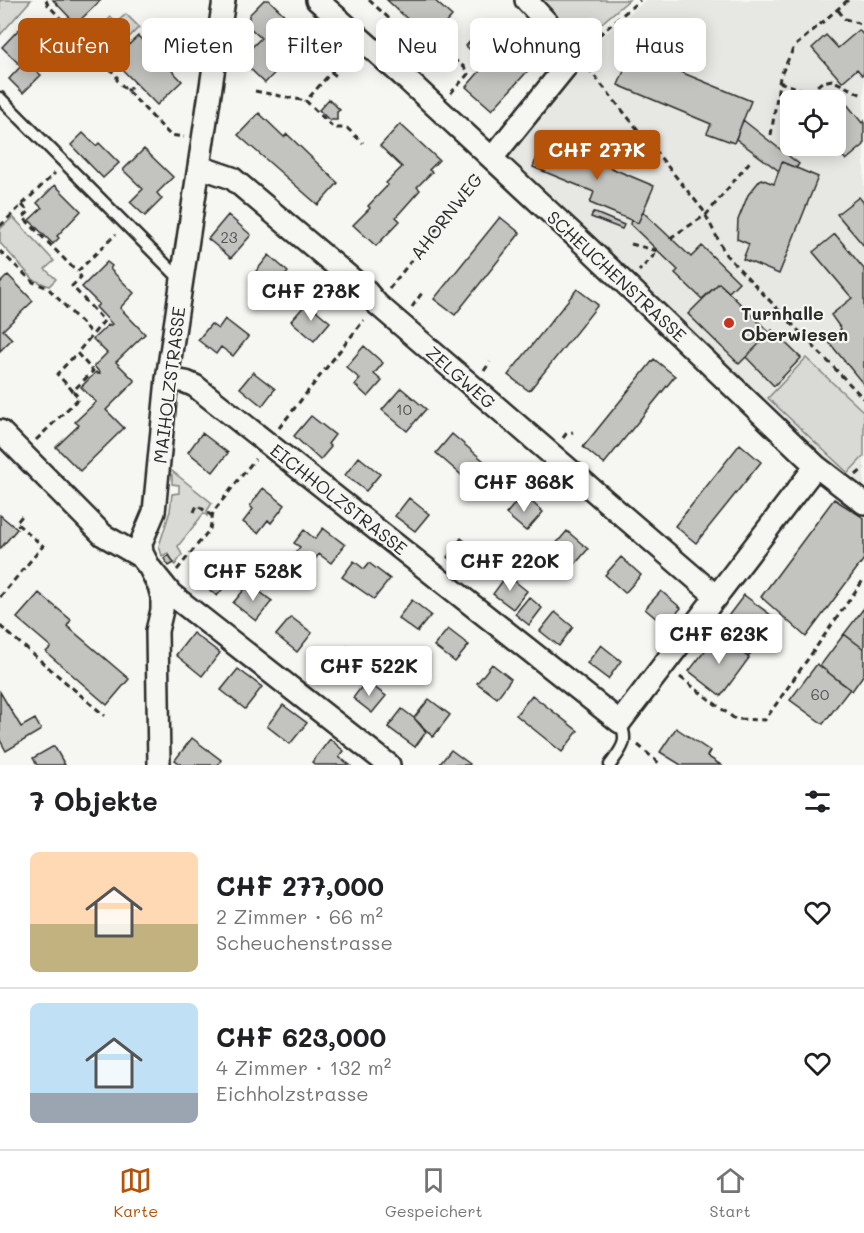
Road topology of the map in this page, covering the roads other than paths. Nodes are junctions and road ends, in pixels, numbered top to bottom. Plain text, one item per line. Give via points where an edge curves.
1 (224, 0) edge
2 (317, 0) edge
3 (526, 0) edge
4 (0, 98) edge
5 (492, 158) junction
6 (200, 167) junction
7 (183, 281) junction
8 (167, 379) junction
9 (0, 431) edge
10 (816, 466) junction
11 (864, 503) edge
12 (148, 566) junction
13 (717, 597) junction
14 (623, 728) junction
15 (159, 765) edge
16 (389, 765) edge
17 (610, 765) edge

1 - 6 street, MAIHOLZSTRASSE
2 - 5 street, SCHEUCHENSTRASSE
3 - 5 street, AHORNWEG via 576,54
4 - 7 lane
5 - 10 street, SCHEUCHENSTRASSE
6 - 7 street, MAIHOLZSTRASSE
6 - 13 street, ZELGWEG via 232,178
7 - 8 street, MAIHOLZSTRASSE
8 - 12 street, MAIHOLZSTRASSE via 154,512 141,543
8 - 14 street, EICHHOLZSTRASSE via 195,386
9 - 12 street via 103,535 134,552
10 - 11 street, SCHEUCHENSTRASSE
10 - 13 street
12 - 15 street, MAIHOLZSTRASSE via 162,597 157,631
12 - 16 street via 171,594
13 - 14 street via 664,665
14 - 17 lane via 623,745

